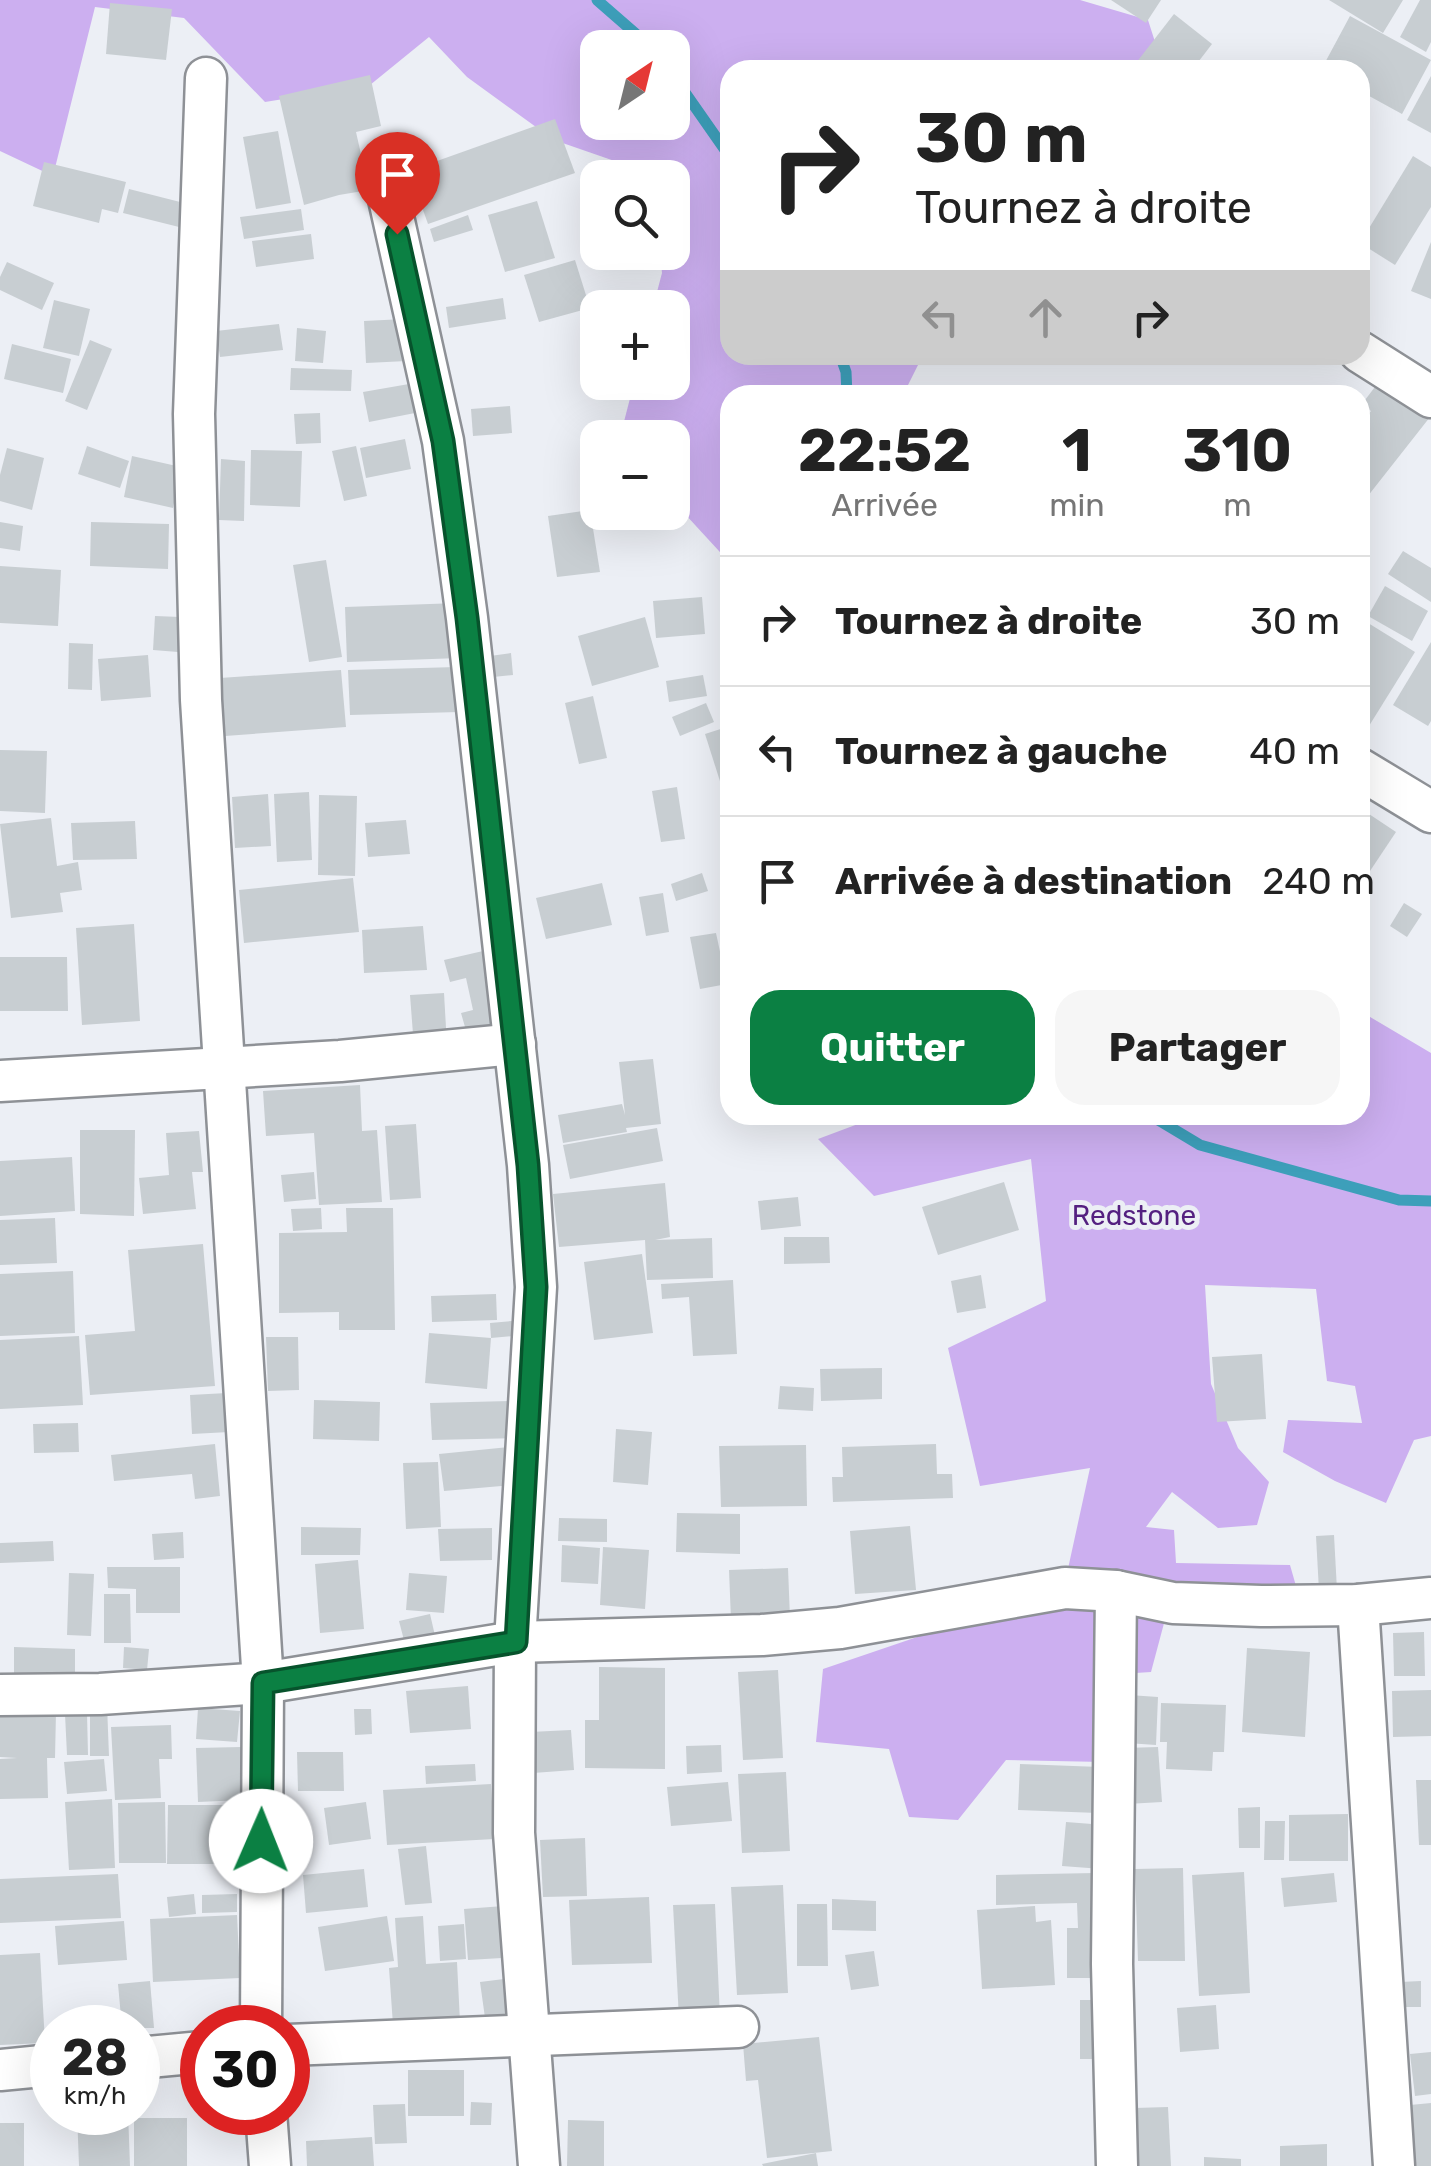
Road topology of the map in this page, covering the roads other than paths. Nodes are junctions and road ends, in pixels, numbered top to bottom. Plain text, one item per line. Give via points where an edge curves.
1 (206, 78) dead end
2 (390, 199) dead end
3 (1370, 358) edge
4 (1431, 397) edge
5 (1370, 774) edge
6 (1431, 812) edge
7 (515, 1044) junction
8 (225, 1068) junction
9 (0, 1080) edge
10 (1116, 1591) junction
11 (1431, 1598) edge
12 (1358, 1606) junction
13 (516, 1642) junction
14 (263, 1683) junction
15 (0, 1695) edge
16 (261, 2005) edge
17 (738, 2026) dead end
18 (530, 2035) junction
19 (310, 2044) edge
20 (30, 2067) edge
21 (0, 2070) edge
22 (268, 2135) edge
23 (270, 2166) edge
24 (540, 2166) edge
25 (1117, 2166) edge
26 (1394, 2166) edge

1 - 8 street via 194,414 201,700
2 - 7 street via 443,441
3 - 4 street
5 - 6 street
7 - 8 street
7 - 13 street via 536,1287
8 - 9 street
8 - 14 street
10 - 12 street via 1173,1604
10 - 13 street via 1065,1588 840,1628 762,1635
10 - 25 street
11 - 12 street
12 - 26 street
13 - 14 street
13 - 18 street via 514,1833
14 - 15 street
14 - 16 street
17 - 18 street
18 - 19 street
18 - 24 street
20 - 21 street
22 - 23 street

